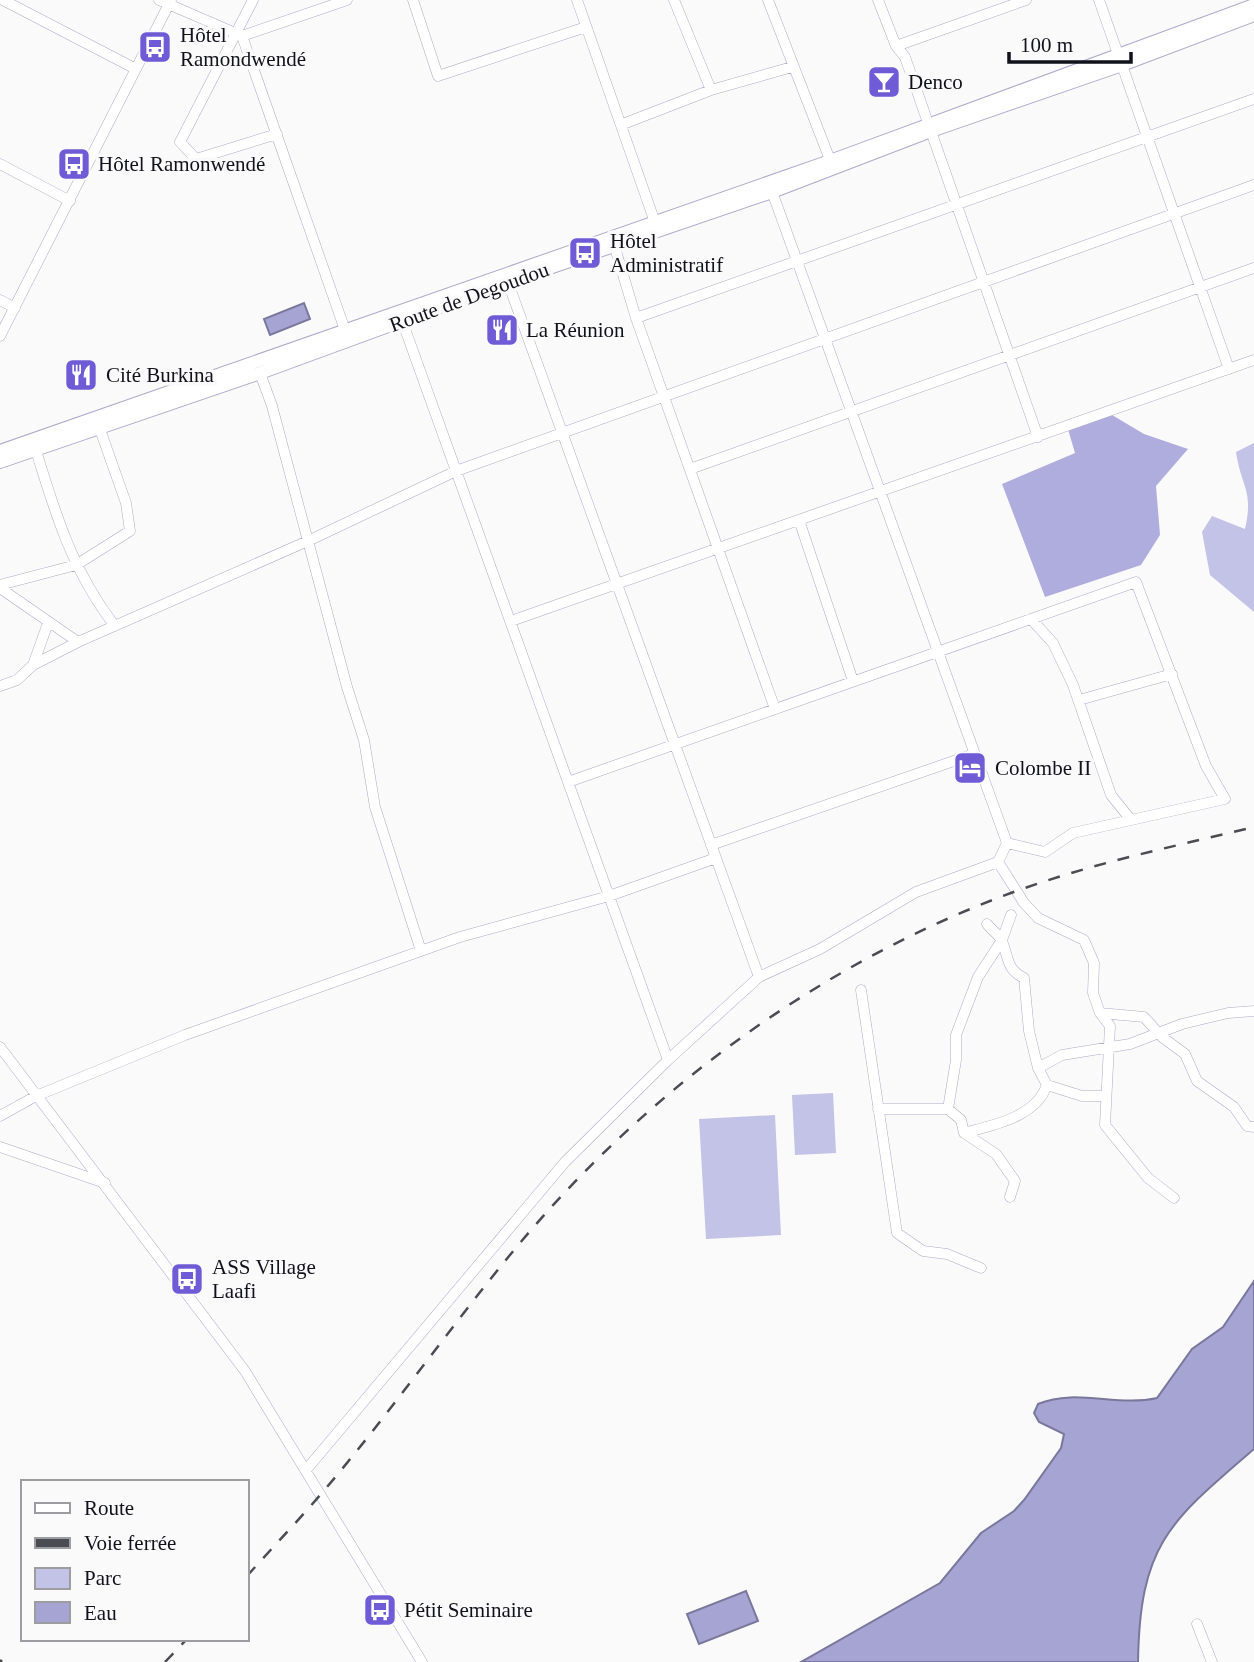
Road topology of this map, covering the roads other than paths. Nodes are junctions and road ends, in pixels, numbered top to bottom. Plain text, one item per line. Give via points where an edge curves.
1 (3, 0) edge
2 (253, 0) edge
3 (347, 0) edge
4 (412, 0) edge
5 (577, 0) edge
6 (674, 0) edge
7 (768, 0) edge
8 (878, 0) edge
9 (1026, 0) edge
10 (1099, 0) edge
11 (166, 2) edge
12 (1254, 5) edge
13 (1254, 15) edge
14 (586, 27) junction
15 (239, 35) junction
16 (896, 46) junction
17 (1121, 61) junction
18 (792, 67) junction
19 (136, 69) junction
20 (711, 90) junction
21 (1254, 99) edge
22 (623, 124) junction
23 (930, 127) junction
24 (277, 134) junction
25 (1147, 137) junction
26 (0, 164) edge
27 (832, 165) junction
28 (1254, 185) edge
29 (770, 187) junction
30 (70, 201) junction
31 (957, 204) junction
32 (1174, 214) junction
33 (656, 227) junction
34 (613, 242) junction
35 (797, 261) junction
36 (1254, 268) edge
37 (506, 277) junction
38 (984, 281) junction
39 (1200, 288) junction
40 (0, 300) edge
41 (15, 308) junction
42 (401, 316) junction
43 (636, 318) junction
44 (345, 330) junction
45 (0, 336) edge
46 (825, 339) junction
47 (1010, 355) junction
48 (1254, 360) edge
49 (1229, 369) junction
50 (260, 373) junction
51 (664, 396) junction
52 (851, 412) junction
53 (97, 423) junction
54 (562, 433) junction
55 (1038, 436) junction
56 (34, 445) junction
57 (0, 451) edge
58 (0, 462) edge
59 (690, 469) junction
60 (456, 471) junction
61 (880, 492) junction
62 (799, 520) junction
63 (310, 540) junction
64 (718, 549) junction
65 (76, 565) junction
66 (617, 584) junction
67 (0, 586) edge
68 (1031, 619) junction
69 (510, 621) junction
70 (48, 622) junction
71 (115, 626) junction
72 (78, 642) junction
73 (937, 652) junction
74 (33, 666) junction
75 (1172, 674) junction
76 (853, 681) junction
77 (0, 686) edge
78 (1079, 700) junction
79 (775, 709) junction
80 (675, 744) junction
81 (974, 754) junction
82 (568, 782) junction
83 (1131, 820) junction
84 (1007, 843) junction
85 (711, 845) junction
86 (716, 858) junction
87 (998, 862) junction
88 (609, 896) junction
89 (1011, 915) dead end
90 (987, 924) dead end
91 (1002, 940) junction
92 (421, 951) junction
93 (759, 977) junction
94 (862, 989) dead end
95 (1254, 1011) edge
96 (1100, 1013) junction
97 (1158, 1032) junction
98 (0, 1047) edge
99 (1107, 1047) junction
100 (668, 1060) junction
101 (1038, 1068) junction
102 (1047, 1085) junction
103 (36, 1096) junction
104 (1106, 1096) junction
105 (948, 1108) junction
106 (878, 1109) junction
107 (0, 1116) edge
108 (1254, 1127) edge
109 (964, 1133) junction
110 (0, 1147) edge
111 (105, 1183) junction
112 (1010, 1197) dead end
113 (1174, 1198) dead end
114 (981, 1268) dead end
115 (306, 1471) junction
116 (1197, 1624) dead end
117 (422, 1662) edge
118 (1212, 1662) edge

1 - 19 street
2 - 15 street
3 - 15 street
4 - 14 street via 438,76
5 - 14 street
6 - 20 street
7 - 18 street
8 - 16 street
9 - 16 street
10 - 17 street
11 - 15 street
11 - 19 street
12 - 17 main road, Route de Degoudou
13 - 17 main road, Route de Degoudou
14 - 22 street
15 - 24 street
15 - 24 street via 180,142 196,159
16 - 23 street via 905,57
17 - 23 main road, Route de Degoudou
17 - 25 street
18 - 20 street
18 - 27 street
19 - 30 street
20 - 22 street
21 - 25 street
22 - 33 street
23 - 27 main road, Route de Degoudou
23 - 31 street
24 - 44 street
25 - 31 street
25 - 32 street
26 - 30 street
27 - 29 main road, Route de Degoudou
28 - 32 street
29 - 33 main road, Route de Degoudou
29 - 35 street
30 - 41 street
31 - 35 street
31 - 38 street
32 - 38 street
32 - 39 street
33 - 34 main road, Route de Degoudou
34 - 37 main road, Route de Degoudou
34 - 43 street
35 - 43 street
35 - 46 street
36 - 39 street
37 - 42 main road, Route de Degoudou
37 - 54 street
38 - 46 street
38 - 47 street
39 - 47 street
39 - 49 street
40 - 41 street
41 - 45 street
42 - 44 main road, Route de Degoudou
42 - 50 main road, Route de Degoudou
42 - 60 street
43 - 51 street
44 - 53 main road, Route de Degoudou
46 - 51 street
46 - 52 street
47 - 52 street
47 - 55 street
48 - 49 street
49 - 55 street
50 - 53 main road, Route de Degoudou
50 - 63 street
51 - 54 street
51 - 59 street
52 - 59 street
52 - 61 street
53 - 56 main road, Route de Degoudou
53 - 65 street via 126,503 130,531
54 - 60 street
54 - 66 street
55 - 61 street
56 - 57 main road, Route de Degoudou
56 - 58 main road, Route de Degoudou
56 - 65 street via 60,531
59 - 64 street
60 - 63 street
60 - 69 street
61 - 62 street
61 - 73 street
62 - 64 street
62 - 76 street
63 - 71 street
63 - 92 street via 365,740 374,807
64 - 66 street
64 - 79 street
65 - 67 street
65 - 71 street
66 - 69 street
66 - 80 street
67 - 70 street
68 - 73 street
68 - 75 street via 1136,582
68 - 78 street via 1053,643
69 - 82 street
70 - 72 street
70 - 74 street
71 - 72 street
72 - 74 street
73 - 76 street
73 - 81 street
74 - 77 street via 17,680
75 - 78 street
75 - 83 street via 1206,766 1225,799
76 - 79 street
78 - 83 street via 1111,796
79 - 80 street
80 - 82 street
80 - 85 street
81 - 84 street
81 - 85 street
82 - 88 street
83 - 84 street via 1073,833 1045,852
84 - 87 street
85 - 86 street
86 - 88 street
86 - 93 street
87 - 93 street via 916,892 820,949
87 - 96 street via 1038,918 1084,940 1094,963 1093,993
88 - 92 street
88 - 100 street
89 - 91 street
90 - 91 street
91 - 101 street via 1013,973 1024,978
91 - 105 street via 978,977 956,1035
92 - 103 street via 185,1035
93 - 100 street
94 - 106 street
95 - 97 street via 1228,1013
96 - 97 street via 1144,1017
96 - 99 street via 1111,1027
97 - 99 street via 1130,1044
97 - 108 street via 1185,1054 1198,1081 1234,1107 1247,1126
98 - 103 street
99 - 101 street via 1062,1055
99 - 104 street
100 - 115 street via 565,1162
101 - 102 street
102 - 104 street via 1082,1096
102 - 109 street via 1042,1099 1021,1113
103 - 107 street
103 - 111 street
104 - 113 street via 1105,1125 1148,1178
105 - 106 street
105 - 109 street via 961,1120
106 - 114 street via 897,1234 923,1251 947,1254
109 - 112 street via 996,1154 1011,1172 1015,1181
110 - 111 street
111 - 115 street via 245,1371
115 - 117 street
116 - 118 street

